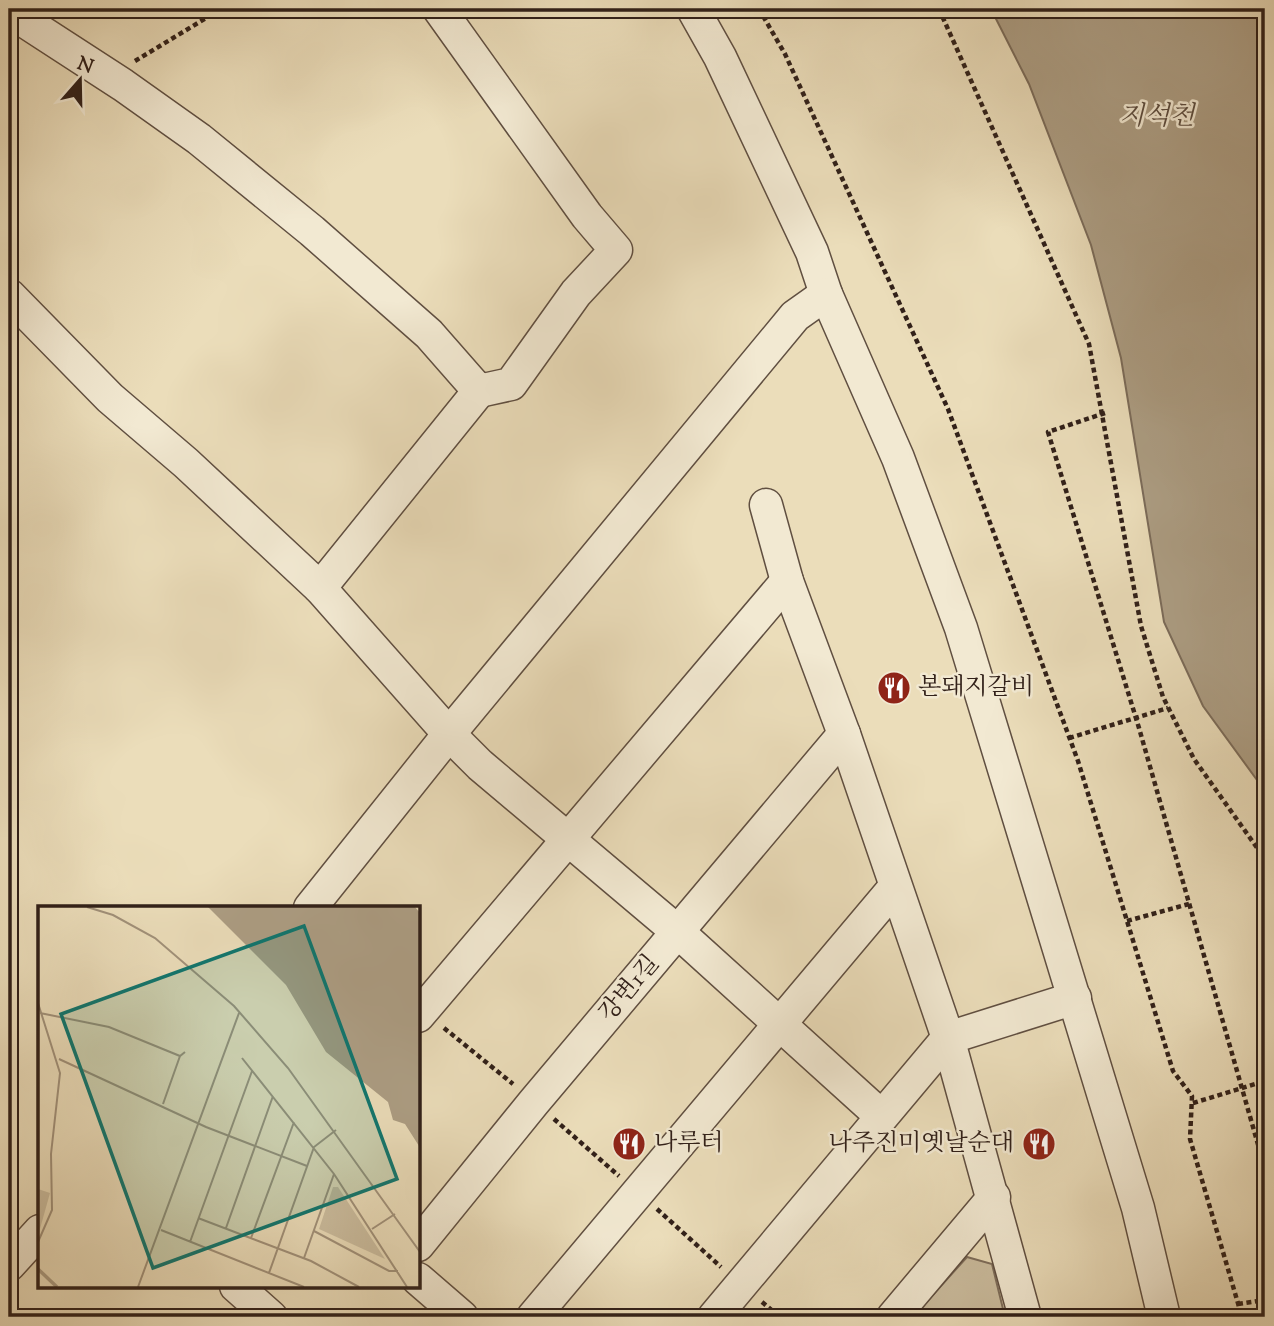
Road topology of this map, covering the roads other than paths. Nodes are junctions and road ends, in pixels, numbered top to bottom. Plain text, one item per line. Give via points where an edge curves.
1 (439, 9) edge
2 (693, 9) edge
3 (24, 14) edge
4 (825, 294) junction
5 (9, 295) edge
6 (479, 391) junction
7 (766, 505) dead end
8 (787, 581) junction
9 (320, 587) junction
10 (449, 734) junction
11 (844, 734) junction
12 (571, 839) junction
13 (895, 887) junction
14 (312, 906) edge
15 (678, 932) junction
16 (1075, 998) junction
17 (420, 1014) edge
18 (781, 1022) junction
19 (948, 1038) junction
20 (880, 1115) junction
21 (994, 1197) junction
22 (38, 1233) edge
23 (420, 1243) edge
24 (9, 1265) edge
25 (420, 1281) edge
26 (238, 1288) edge
27 (271, 1317) edge
28 (462, 1317) edge
29 (533, 1317) edge
30 (713, 1317) edge
31 (892, 1317) edge
32 (1026, 1317) edge
33 (1164, 1317) edge

1 - 6 street via 616,250 576,293 511,384
2 - 4 street via 800,228
3 - 6 street via 199,139 312,232 429,334
4 - 10 street via 795,316
4 - 16 street via 898,458 961,628
5 - 9 street via 110,398
6 - 9 street
7 - 8 street
8 - 11 street
8 - 12 street
9 - 10 street
10 - 12 street
10 - 14 street
11 - 13 street
11 - 15 street, 강변1길
12 - 15 street
12 - 17 street
13 - 18 street
13 - 19 street
15 - 18 street
15 - 23 street, 강변1길
16 - 19 street
16 - 33 street via 1138,1208
18 - 20 street
18 - 29 street
19 - 20 street
19 - 21 street
20 - 30 street
21 - 31 street
21 - 32 street
22 - 24 street
25 - 28 street
26 - 27 street

